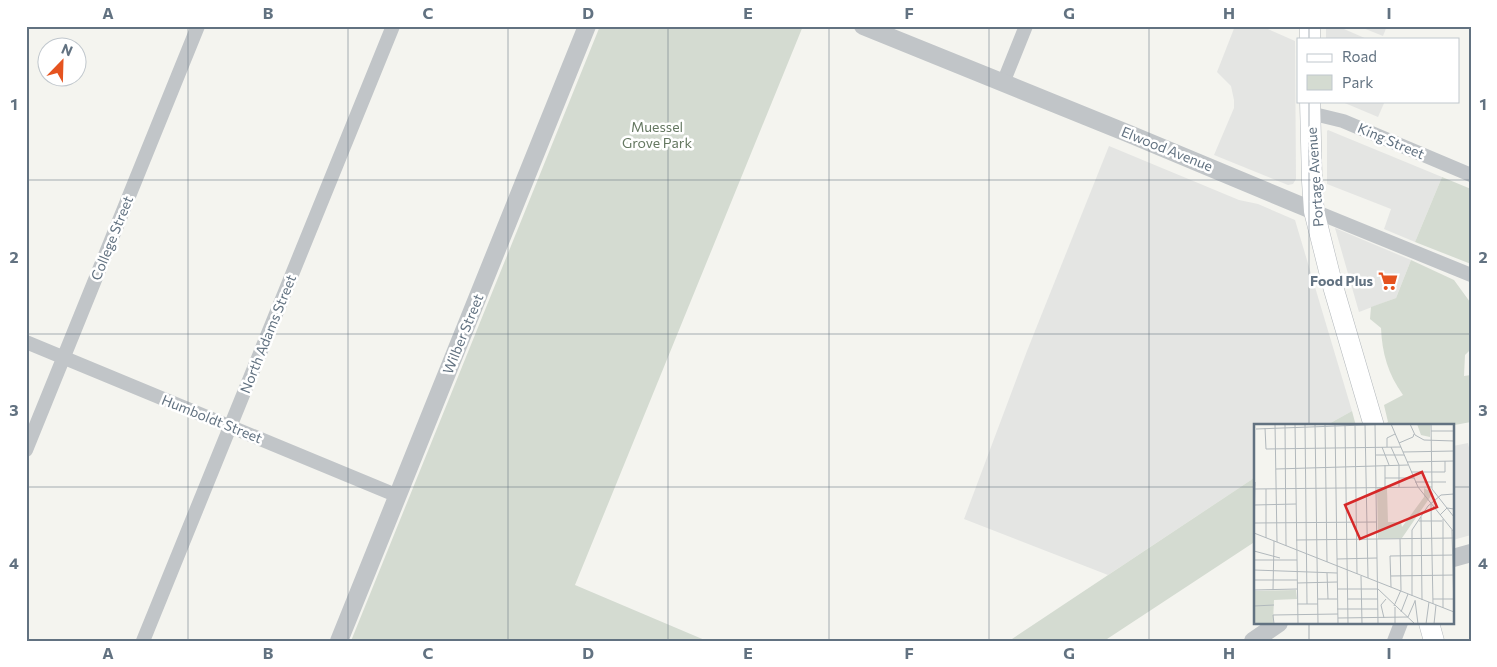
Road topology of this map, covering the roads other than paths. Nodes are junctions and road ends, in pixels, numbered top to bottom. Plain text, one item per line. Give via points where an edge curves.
1 (198, 26) edge
2 (393, 26) edge
3 (587, 26) edge
4 (863, 26) edge
5 (1026, 26) edge
6 (1003, 83) junction
7 (1310, 107) edge
8 (1471, 174) edge
9 (1314, 211) junction
10 (1471, 275) edge
11 (26, 342) edge
12 (64, 358) junction
13 (1372, 419) edge
14 (231, 426) junction
15 (26, 450) edge
16 (398, 496) junction
17 (1471, 553) edge
18 (1454, 558) edge
19 (1278, 624) edge
20 (1401, 624) edge
21 (1429, 624) edge
22 (143, 641) edge
23 (339, 641) edge
24 (1253, 641) edge
25 (1394, 641) edge
26 (1434, 641) edge

1 - 12 street, College Street
2 - 14 street, North Adams Street
3 - 16 street, Wilber Street
4 - 6 street, Elwood Avenue
5 - 6 street
6 - 9 street, Elwood Avenue
7 - 8 street, King Street
7 - 9 main road, Portage Avenue
9 - 10 street, Elwood Avenue
9 - 13 main road, Portage Avenue
11 - 12 street, Humboldt Street
12 - 14 street, Humboldt Street
12 - 15 street, College Street
14 - 16 street, Humboldt Street
14 - 22 street, North Adams Street
16 - 23 street, Wilber Street
17 - 18 street
19 - 24 street
20 - 25 street
21 - 26 main road

